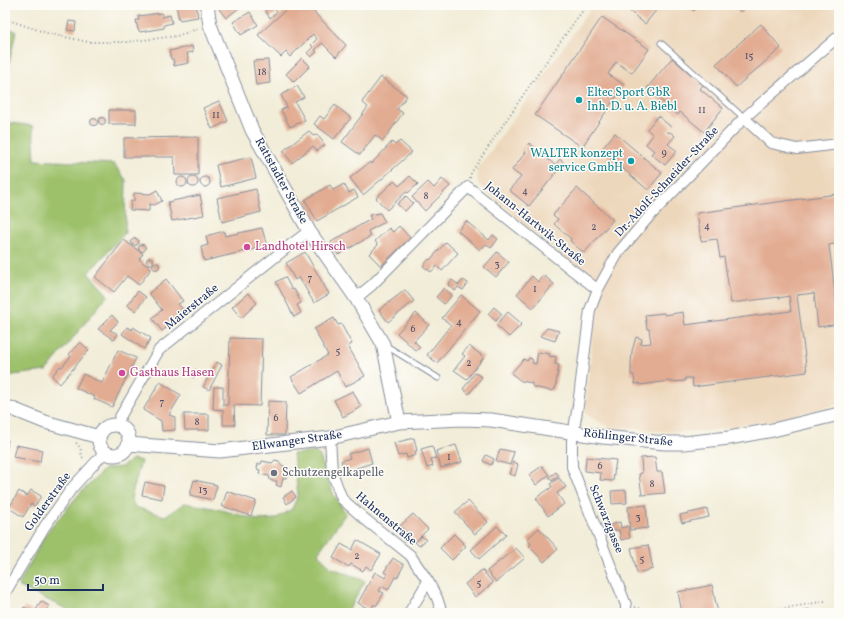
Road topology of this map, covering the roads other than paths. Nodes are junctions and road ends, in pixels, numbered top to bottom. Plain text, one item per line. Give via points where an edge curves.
1 (207, 5) edge
2 (839, 36) edge
3 (661, 43) dead end
4 (744, 118) junction
5 (839, 144) edge
6 (309, 231) junction
7 (598, 289) junction
8 (356, 298) junction
9 (383, 344) junction
10 (438, 378) dead end
11 (5, 406) edge
12 (839, 414) edge
13 (462, 419) joint
14 (399, 422) junction
15 (118, 425) junction
16 (573, 432) junction
17 (99, 437) junction
18 (330, 438) junction
19 (130, 444) junction
20 (105, 452) junction
21 (428, 581) junction
22 (5, 593) edge
23 (626, 609) edge
24 (409, 613) edge
25 (442, 613) edge

1 - 6 street, Rattstadter Straße via 210,25 252,130
2 - 4 street, Dr.-Adolf-Schneider-Straße
3 - 4 lane
4 - 5 street via 771,143 797,149
4 - 7 street, Dr.-Adolf-Schneider-Straße via 647,219 618,253
6 - 8 street, Rattstadter Straße
6 - 15 street, Maierstraße via 159,350 120,417
7 - 8 street, Johann-Hartwik-Straße via 468,187 372,285
7 - 16 street, Dr.-Adolf-Schneider-Straße via 590,310
8 - 9 street, Rattstadter Straße
9 - 10 lane, Rattstadter Straße
9 - 14 street, Rattstadter Straße
11 - 17 street via 45,422
12 - 16 street, Röhlinger Straße via 774,430 684,443 603,437
13 - 14 street, Ellwanger Straße
13 - 16 street, Röhlinger Straße via 491,420
14 - 18 street, Ellwanger Straße
15 - 17 street via 106,427
15 - 19 street via 127,432
16 - 23 street, Schwarzgasse via 572,467
17 - 20 street via 99,443
18 - 19 street, Ellwanger Straße via 220,451
18 - 21 street, Hahnenstraße via 332,472 342,499 410,555
19 - 20 street via 122,454 116,456
20 - 22 street, Golderstraße via 72,488 44,526
21 - 24 street
21 - 25 street, Hahnenstraße

